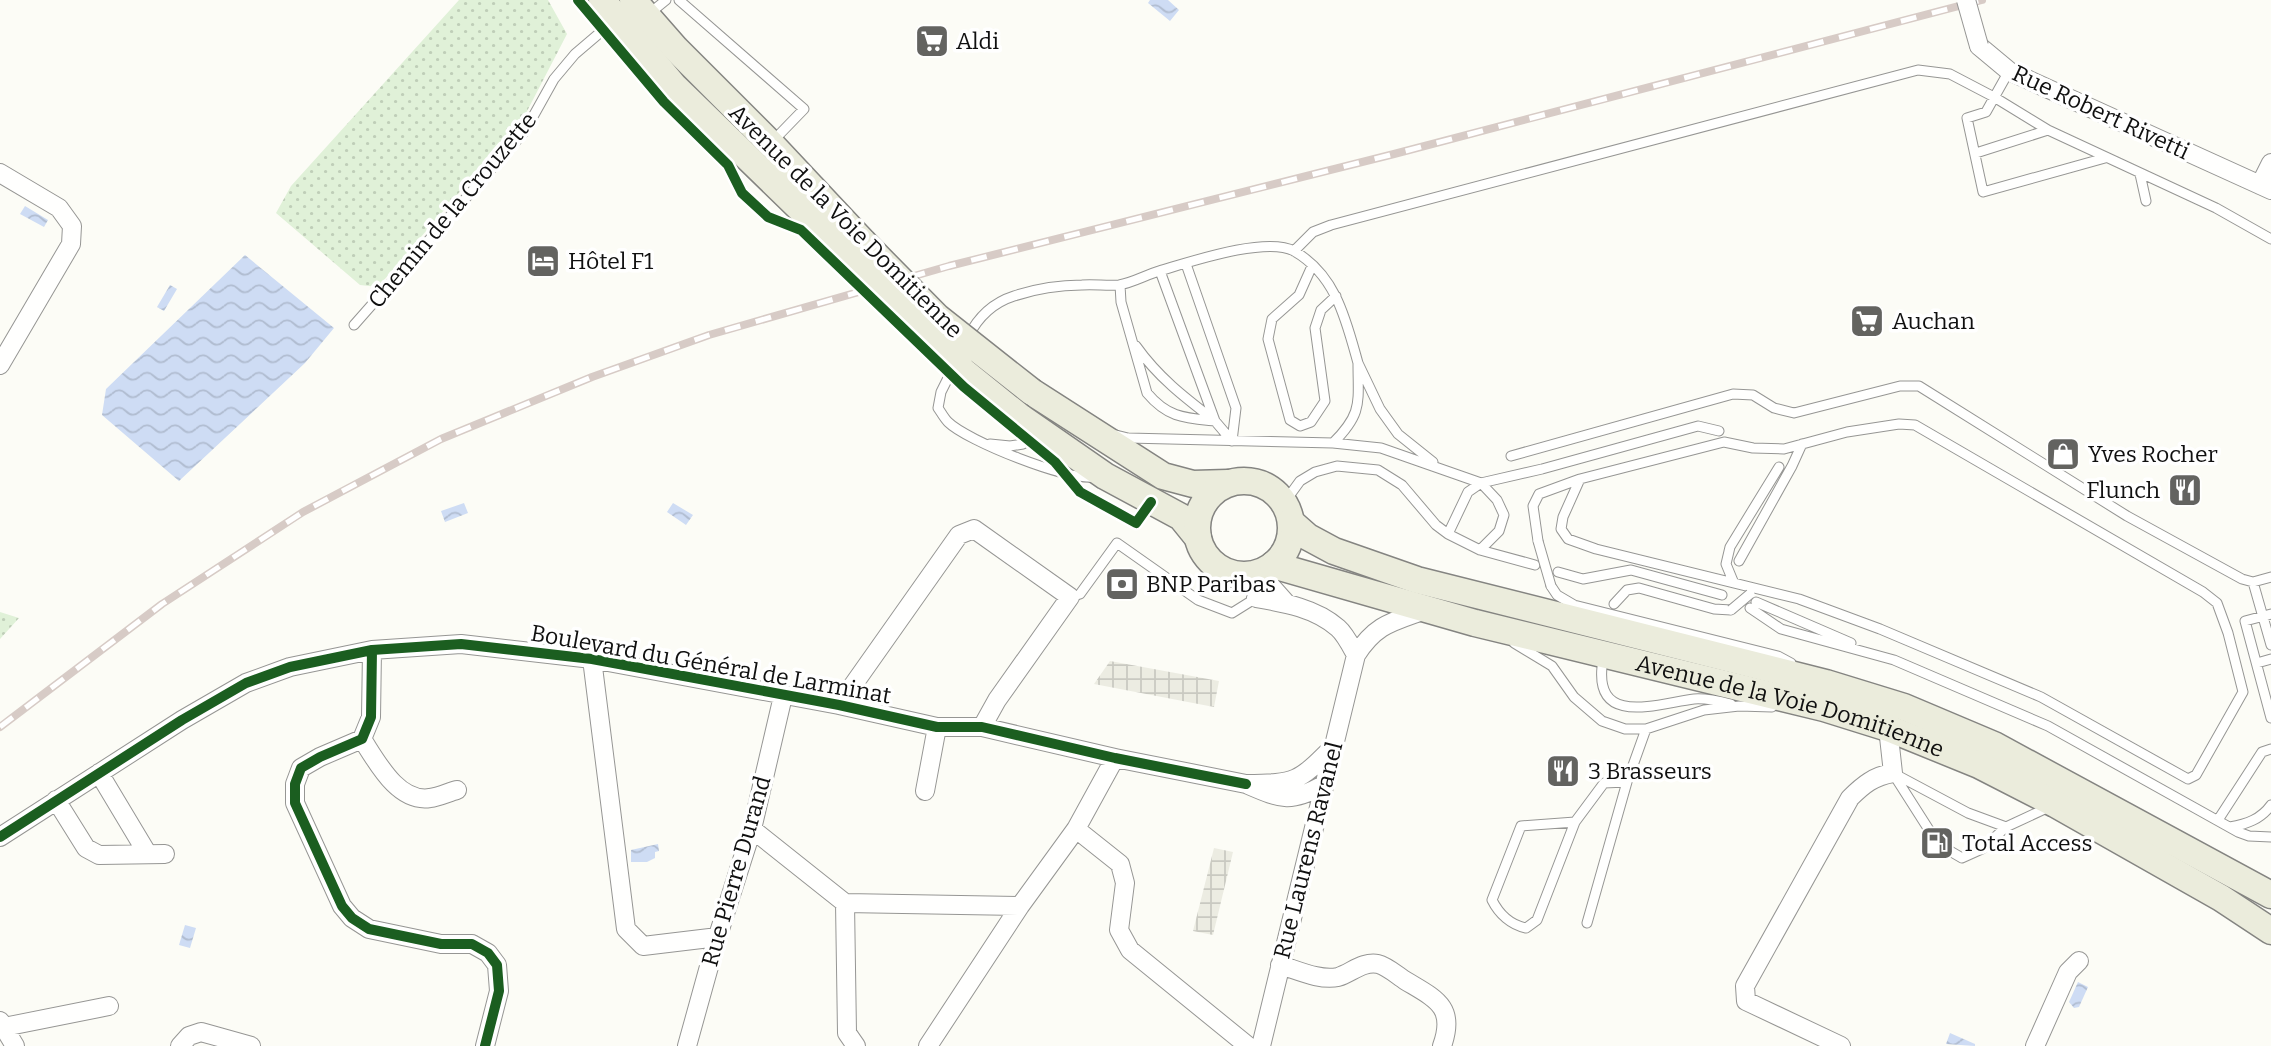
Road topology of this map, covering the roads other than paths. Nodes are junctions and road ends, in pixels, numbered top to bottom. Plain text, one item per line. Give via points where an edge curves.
1 (602, 0) edge
2 (666, 0) edge
3 (679, 0) edge
4 (1966, 0) edge
5 (639, 8) edge
6 (602, 31) dead end
7 (2009, 71) junction
8 (1994, 97) junction
9 (2048, 130) junction
10 (771, 144) junction
11 (1976, 153) junction
12 (2105, 158) junction
13 (2271, 163) edge
14 (0, 173) edge
15 (2140, 174) junction
16 (2265, 188) edge
17 (2147, 201) dead end
18 (2271, 239) edge
19 (857, 250) junction
20 (1294, 251) junction
21 (1186, 264) junction
22 (1312, 266) junction
23 (1160, 271) junction
24 (1120, 285) junction
25 (1336, 296) junction
26 (354, 325) dead end
27 (1130, 337) junction
28 (964, 345) dead end
29 (959, 357) dead end
30 (1358, 363) junction
31 (0, 364) edge
32 (1023, 419) junction
33 (1215, 421) junction
34 (1075, 422) junction
35 (1719, 431) dead end
36 (1232, 440) junction
37 (1333, 443) junction
38 (985, 444) junction
39 (1802, 444) junction
40 (1511, 456) dead end
41 (1437, 466) junction
42 (1779, 467) dead end
43 (1105, 476) junction
44 (1580, 479) junction
45 (1228, 483) junction
46 (1480, 483) junction
47 (1287, 513) junction
48 (1448, 534) junction
49 (1198, 538) junction
50 (1480, 550) junction
51 (1739, 561) dead end
52 (1535, 565) dead end
53 (1260, 569) junction
54 (1558, 572) dead end
55 (2271, 577) edge
56 (1733, 582) junction
57 (2253, 582) junction
58 (1717, 591) dead end
59 (1070, 597) junction
60 (1256, 598) junction
61 (1753, 598) junction
62 (1286, 603) junction
63 (1614, 604) dead end
64 (1425, 610) junction
65 (2267, 615) edge
66 (1475, 623) junction
67 (2271, 645) edge
68 (372, 650) junction
69 (1356, 655) junction
70 (592, 659) junction
71 (2271, 659) edge
72 (2257, 663) junction
73 (1602, 667) dead end
74 (1825, 695) junction
75 (783, 696) junction
76 (2269, 703) edge
77 (839, 705) junction
78 (1739, 706) junction
79 (2271, 718) edge
80 (937, 727) junction
81 (982, 727) junction
82 (1888, 728) junction
83 (1647, 729) junction
84 (362, 740) junction
85 (1334, 747) junction
86 (2271, 749) edge
87 (1115, 758) junction
88 (99, 773) junction
89 (1893, 773) junction
90 (1627, 782) junction
91 (1325, 784) junction
92 (1246, 785) junction
93 (457, 790) dead end
94 (925, 791) dead end
95 (56, 800) junction
96 (2055, 804) junction
97 (2271, 805) edge
98 (2218, 820) junction
99 (1575, 822) junction
100 (2006, 827) junction
101 (2230, 827) junction
102 (752, 829) junction
103 (1076, 829) junction
104 (0, 837) edge
105 (2271, 837) edge
106 (2271, 895) edge
107 (845, 902) junction
108 (1020, 906) junction
109 (1587, 923) dead end
110 (2271, 931) edge
111 (718, 937) junction
112 (2079, 961) dead end
113 (1280, 965) junction
114 (109, 1006) dead end
115 (2, 1024) edge
116 (184, 1041) edge
117 (15, 1046) edge
118 (251, 1046) edge
119 (485, 1046) edge
120 (687, 1046) edge
121 (856, 1046) edge
122 (928, 1046) edge
123 (1248, 1046) edge
124 (1261, 1046) edge
125 (1443, 1046) edge
126 (1841, 1046) edge
127 (2035, 1046) edge

1 - 19 main road, Avenue de la Voie Domitienne via 674,86
2 - 5 lane
3 - 10 lane via 804,109
4 - 7 street, Rue Robert Rivetti, bridge via 1979,46
5 - 10 main road, Avenue de la Voie Domitienne
6 - 26 lane, Chemin de la Crouzette via 575,54 554,79 525,131
7 - 8 lane
7 - 16 street, Rue Robert Rivetti
8 - 9 lane
8 - 11 lane via 1986,112 1967,118
8 - 20 lane via 1950,75 1918,70 1331,225 1313,232
9 - 11 lane
9 - 12 lane
10 - 19 main road, Avenue de la Voie Domitienne
11 - 12 lane via 1983,192
12 - 15 lane
13 - 16 street
14 - 31 street via 59,208 72,226 71,244
15 - 17 lane
15 - 18 lane
19 - 32 main road, Avenue de la Voie Domitienne, bridge via 964,372
19 - 34 main road, Avenue de la Voie Domitienne, bridge
20 - 21 lane via 1260,245
20 - 22 lane
21 - 23 lane
21 - 36 lane via 1236,408
22 - 25 lane
22 - 25 lane via 1299,295 1272,319 1268,339 1290,420 1300,426 1311,422 1325,401 1315,328 1321,310
23 - 24 lane
23 - 33 lane
24 - 27 lane
24 - 28 lane via 1079,285 1012,296 990,307
25 - 30 lane
27 - 33 lane via 1170,386
27 - 33 lane via 1147,393 1156,404 1178,418
29 - 38 lane via 938,408 948,423
30 - 37 lane via 1359,409
30 - 41 lane via 1398,434
32 - 38 lane via 1030,433 1023,444
32 - 43 main road, Avenue de la Voie Domitienne
33 - 36 lane
34 - 36 lane via 1128,438
34 - 45 main road, Avenue de la Voie Domitienne via 1163,476 1193,484
35 - 46 lane via 1698,426
36 - 37 lane
37 - 41 lane via 1381,448
38 - 43 lane via 1066,474
39 - 44 lane via 1784,449 1724,442
39 - 51 lane
39 - 61 lane via 1899,424 1915,425 1942,439 2217,603 2243,692 2196,775 2188,779 2031,693 1840,613
40 - 57 lane via 1733,394 1753,395 1794,413 1900,386 1919,386 2127,516
41 - 46 lane
42 - 56 lane via 1730,547 1726,564
43 - 49 main road, Avenue de la Voie Domitienne via 1181,517
44 - 56 lane via 1563,517 1562,529 1568,539
44 - 74 lane, bridge via 1539,494 1533,506 1538,541 1557,595 1574,605 1778,656
45 - 47 main road via 1260,483 1274,491
45 - 49 main road via 1216,489 1200,510
46 - 48 lane via 1468,492
46 - 50 lane via 1504,515 1499,531
47 - 48 lane via 1300,481 1315,472 1337,466 1378,470 1402,485
47 - 53 main road via 1287,546
47 - 74 main road, Avenue de la Voie Domitienne via 1308,537 1334,551 1417,580
48 - 50 lane
49 - 53 main road via 1207,556 1223,570
50 - 52 lane
53 - 60 lane
53 - 62 street
53 - 64 main road, Avenue de la Voie Domitienne
54 - 58 lane via 1583,579 1631,570
55 - 57 lane
56 - 61 lane
57 - 65 lane
59 - 60 lane via 1080,594 1117,543 1198,600 1232,613
59 - 77 street via 974,529 959,535
59 - 81 street
60 - 62 street
61 - 63 lane, bridge via 1731,610 1714,609 1639,588 1627,590
61 - 98 lane via 1781,629 1894,660 2048,726
62 - 69 street via 1313,611 1339,628
64 - 66 main road, Avenue de la Voie Domitienne
64 - 69 street, Rue Laurens Ravanel via 1383,625
65 - 67 lane
65 - 72 lane via 2245,621
66 - 74 main road, Avenue de la Voie Domitienne
66 - 83 lane via 1552,666 1574,697 1602,721 1625,729
68 - 70 street, Boulevard du Général de Larminat via 461,644
68 - 84 street via 371,717
68 - 88 street, Boulevard du Général de Larminat via 290,667 246,684
69 - 85 street, Rue Laurens Ravanel
70 - 75 street, Boulevard du Général de Larminat
70 - 111 street via 626,929 643,946
71 - 72 lane
72 - 76 lane
73 - 78 lane via 1600,683 1606,695 1636,709 1696,699
74 - 78 lane
74 - 82 main road, Avenue de la Voie Domitienne
74 - 106 main road, Avenue de la Voie Domitienne via 1904,707 1994,745
75 - 77 street, Boulevard du Général de Larminat
75 - 102 street, Rue Pierre Durand
76 - 79 lane
77 - 80 street, Boulevard du Général de Larminat
78 - 83 lane via 1704,710
80 - 81 street, Boulevard du Général de Larminat
80 - 94 street
81 - 87 street, Boulevard du Général de Larminat
82 - 89 street
82 - 96 main road, Avenue de la Voie Domitienne via 1979,765
83 - 90 lane
84 - 93 street via 391,783 418,797
84 - 119 street via 301,768 295,803 342,906 352,918 369,929 441,944 472,944 493,959 499,991
85 - 91 street, Rue Laurens Ravanel
85 - 92 street, Boulevard du Général de Larminat via 1307,774 1288,783
86 - 98 lane via 2262,752
87 - 92 street, Boulevard du Général de Larminat
87 - 103 street
88 - 95 street, Boulevard du Général de Larminat
88 - 95 street via 156,853 99,855 86,848
89 - 100 lane via 1968,813
89 - 100 lane via 1938,844 1962,858 1982,849
89 - 126 street via 1879,776 1850,798 1745,986 1746,1001
90 - 99 lane via 1604,783
90 - 109 lane
91 - 92 street, Boulevard du Général de Larminat via 1293,798 1278,798
91 - 113 street, Rue Laurens Ravanel
95 - 104 street, Boulevard du Général de Larminat
96 - 100 lane
96 - 110 main road, Avenue de la Voie Domitienne
97 - 101 lane via 2247,824
98 - 101 lane
99 - 99 lane via 1521,826 1492,900 1516,926 1526,928 1537,920
101 - 105 lane via 2249,836
102 - 107 street
102 - 111 street, Rue Pierre Durand
103 - 108 street
103 - 123 street via 1120,864 1125,883 1119,930 1130,950
107 - 108 street
107 - 121 street via 846,1033
108 - 122 street
111 - 120 street, Rue Pierre Durand
112 - 127 street via 2068,972
113 - 124 street, Rue Laurens Ravanel
113 - 125 street via 1337,977 1366,964 1379,964 1444,1009 1448,1030
114 - 115 street
115 - 117 street
116 - 118 street via 201,1032

